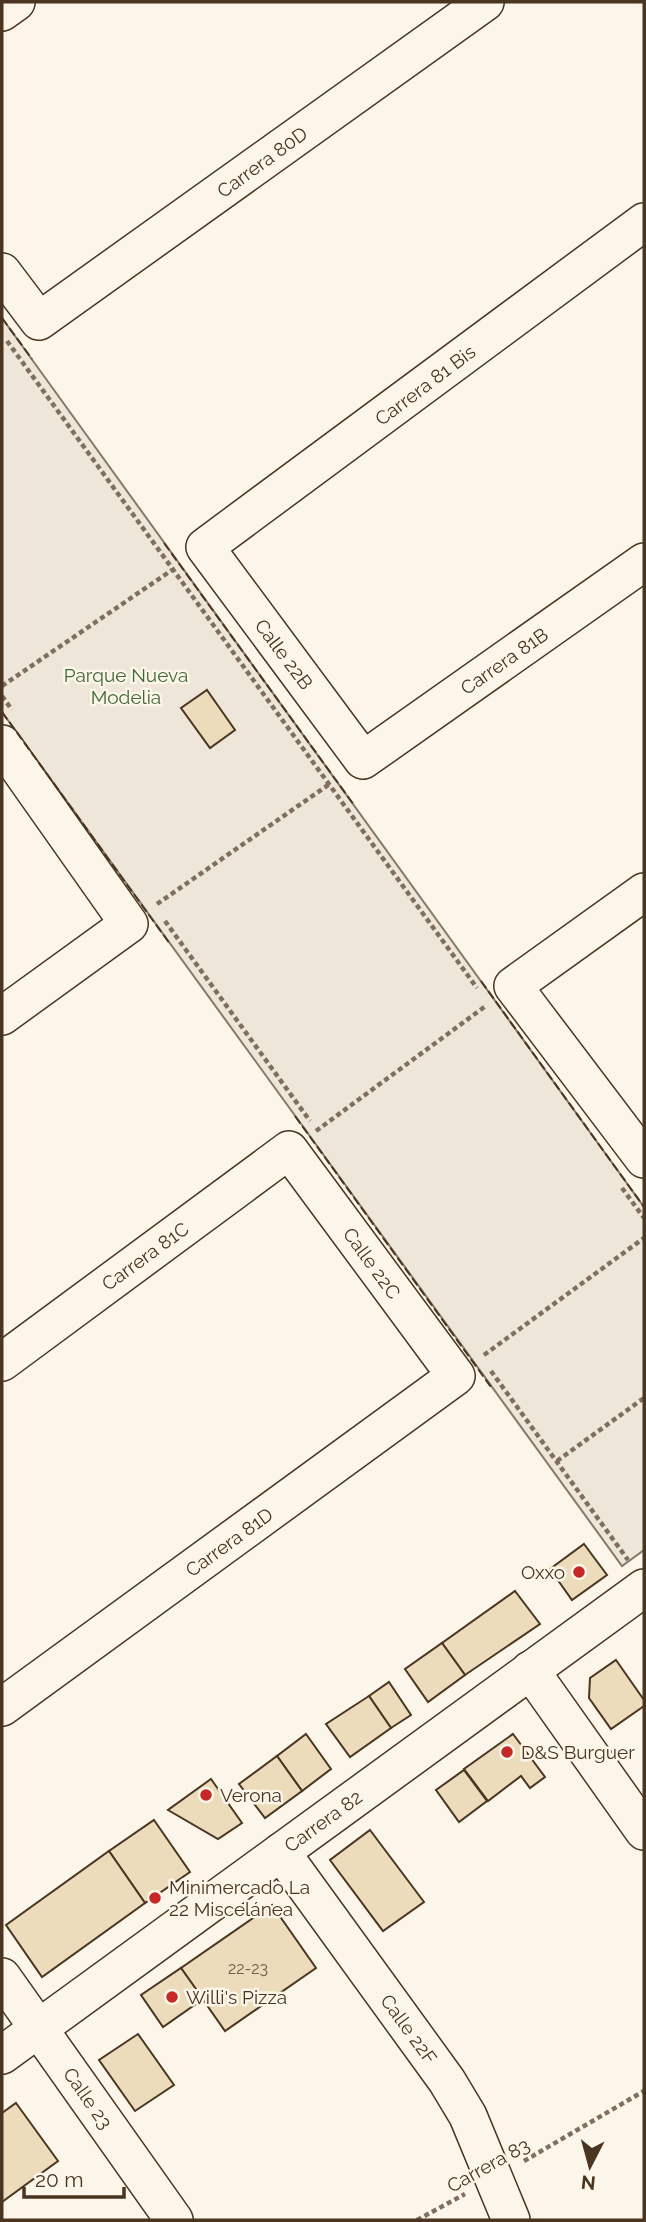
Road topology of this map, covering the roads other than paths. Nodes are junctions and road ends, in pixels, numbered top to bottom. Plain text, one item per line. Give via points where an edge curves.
1 (16, 2) edge
2 (485, 2) edge
3 (2, 12) edge
4 (644, 222) edge
5 (2, 272) edge
6 (205, 547) joint
7 (644, 562) edge
8 (2, 744) edge
9 (363, 760) joint
10 (644, 892) edge
11 (2, 1016) edge
12 (289, 1150) joint
13 (632, 1172) edge
14 (2, 1362) edge
15 (456, 1376) joint
16 (644, 1588) edge
17 (530, 1670) junction
18 (2, 1707) edge
19 (644, 1831) edge
20 (281, 1852) junction
21 (2, 1977) edge
22 (39, 2028) junction
23 (2, 2055) edge
24 (174, 2220) edge
25 (511, 2220) edge

1 - 3 street
2 - 5 street, Carrera 80D via 39,321
4 - 6 street, Carrera 81 Bis
6 - 9 street, Calle 22B
7 - 9 street, Carrera 81B
8 - 11 street via 129,924
10 - 13 street via 497,990
12 - 14 street, Carrera 81C
12 - 15 street, Calle 22C
15 - 18 street, Carrera 81D
16 - 17 street, Carrera 82
17 - 19 street
17 - 20 street, Carrera 82
20 - 22 street, Carrera 82
20 - 25 street, Calle 22F via 447,2081 468,2116
21 - 22 street, Calle 23
22 - 23 street, Carrera 82
22 - 24 street, Calle 23

